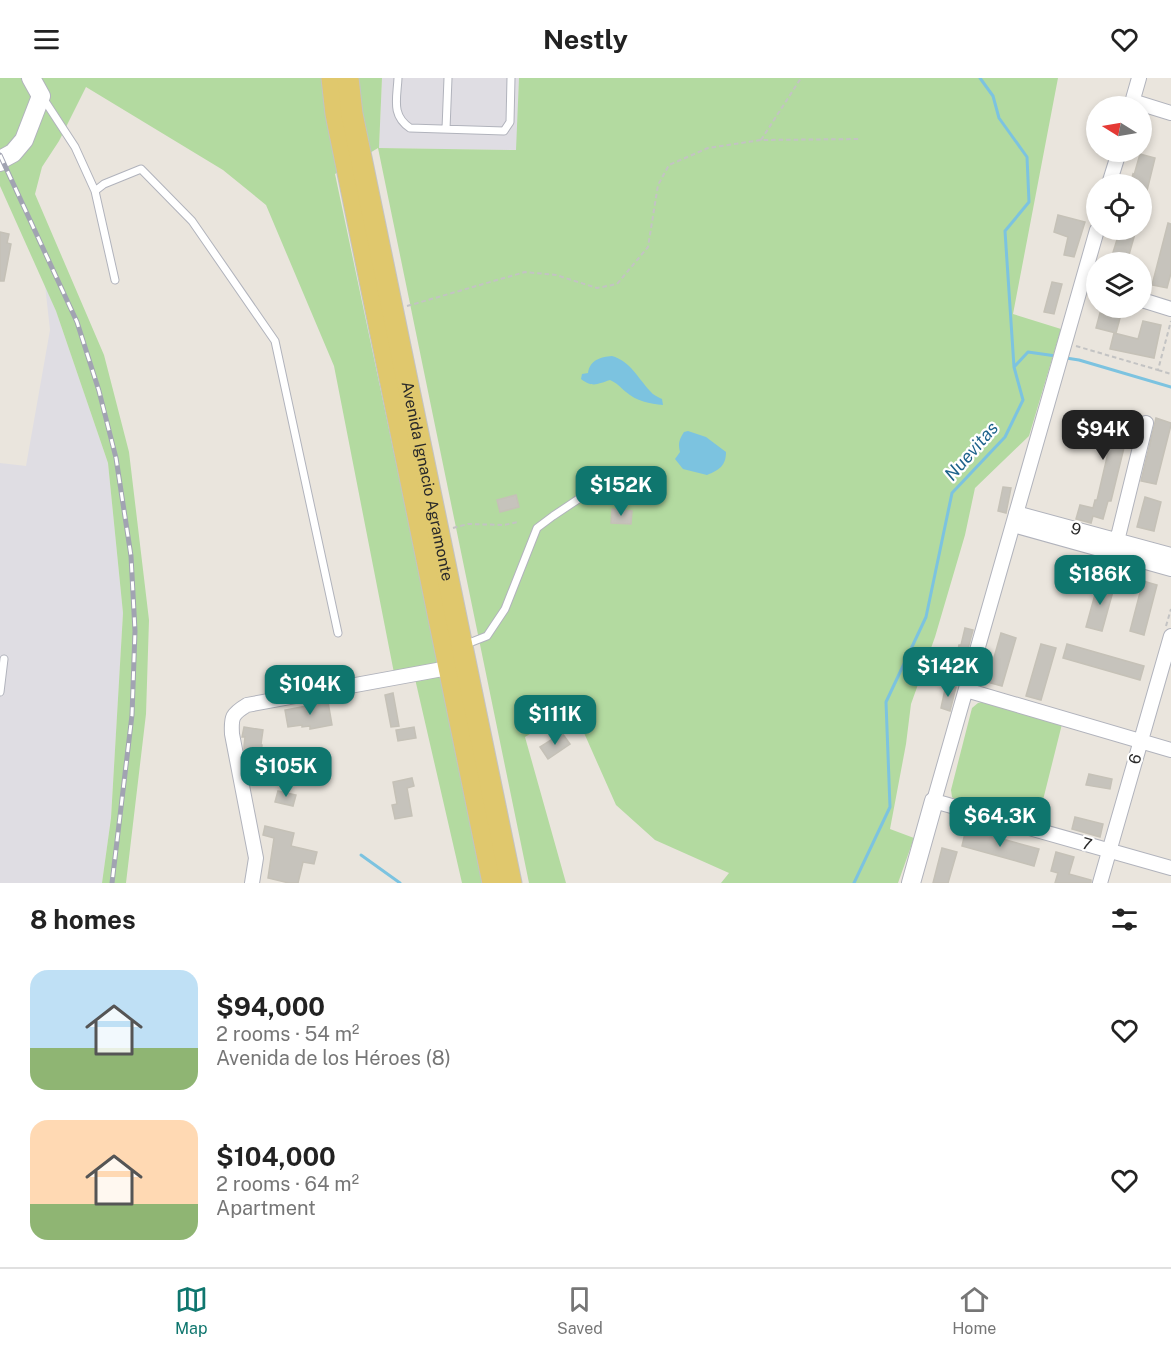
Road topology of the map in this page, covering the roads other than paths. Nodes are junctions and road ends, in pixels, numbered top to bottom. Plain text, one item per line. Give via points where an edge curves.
1 (31, 78) edge
2 (332, 78) edge
3 (348, 78) edge
4 (398, 78) edge
5 (448, 78) edge
6 (511, 78) edge
7 (1139, 78) edge
8 (41, 96) junction
9 (1134, 96) edge
10 (1152, 109) edge
11 (1171, 113) edge
12 (446, 129) junction
13 (0, 162) edge
14 (95, 191) junction
15 (1094, 240) edge
16 (116, 280) dead end
17 (1082, 283) junction
18 (1086, 284) edge
19 (1152, 303) edge
20 (1171, 309) edge
21 (1146, 423) dead end
22 (626, 501) dead end
23 (1015, 519) junction
24 (1117, 541) junction
25 (1171, 555) edge
26 (1171, 569) edge
27 (338, 633) dead end
28 (1171, 636) edge
29 (452, 656) junction
30 (4, 659) dead end
31 (966, 690) junction
32 (0, 692) edge
33 (1141, 741) junction
34 (1171, 750) edge
35 (934, 801) junction
36 (1109, 850) junction
37 (1171, 868) edge
38 (252, 883) edge
39 (493, 883) edge
40 (511, 883) edge
41 (911, 883) edge
42 (1100, 883) edge

1 - 8 street
2 - 29 main road, Avenida Ignacio Agramonte via 336,114
3 - 29 main road, Avenida Ignacio Agramonte via 352,114 438,532
4 - 12 lane via 397,115 403,123 410,128
5 - 12 lane
6 - 12 lane via 510,122 504,131
7 - 9 street
8 - 13 street via 24,140
8 - 14 lane via 75,147
10 - 11 street
14 - 16 lane
14 - 27 lane via 141,168 192,221 275,341
15 - 17 street
17 - 18 street
17 - 23 street
19 - 20 street
21 - 24 street
22 - 29 lane via 583,496 537,528 505,609 487,636
23 - 24 street, 9
23 - 26 street, 9
23 - 31 street
24 - 25 street, 9
28 - 33 street, 6
29 - 38 street via 247,705 235,712 232,734 256,858
29 - 39 main road, Avenida Ignacio Agramonte
29 - 40 main road, Avenida Ignacio Agramonte
30 - 32 lane
31 - 33 street
31 - 35 street
33 - 34 street
33 - 36 street, 6
35 - 36 street, 7
35 - 41 street
36 - 37 street, 7
36 - 42 street, 6

